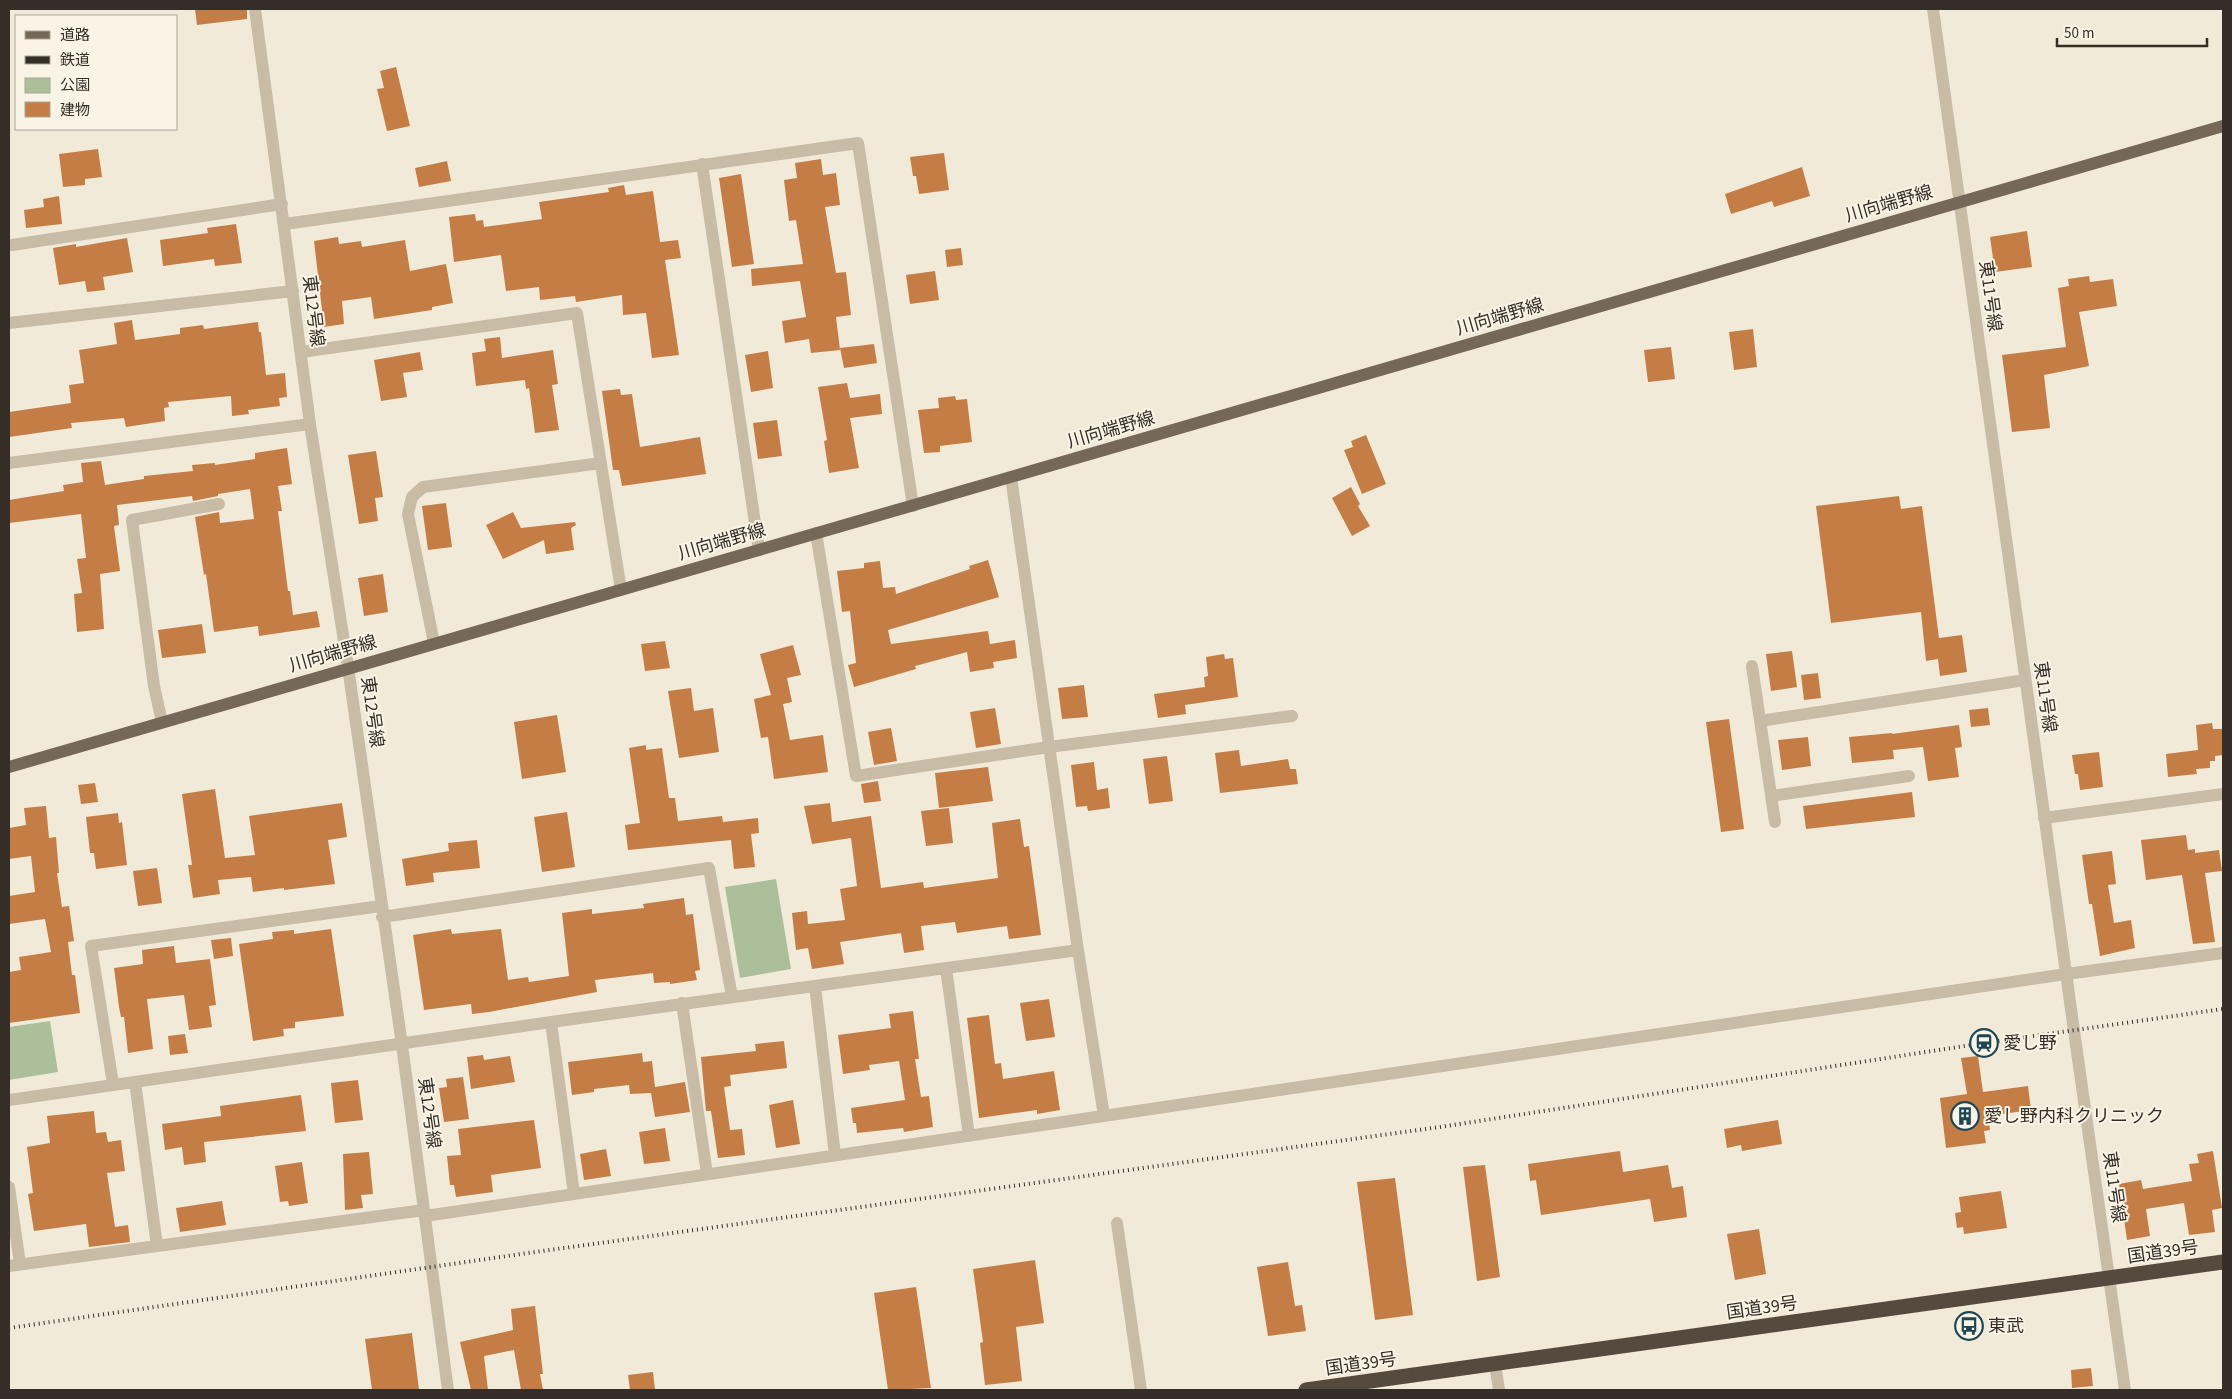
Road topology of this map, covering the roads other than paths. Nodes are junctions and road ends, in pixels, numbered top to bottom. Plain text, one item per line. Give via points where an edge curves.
1 (255, 9) edge
2 (1933, 9) edge
3 (2223, 126) edge
4 (702, 164) junction
5 (1960, 203) junction
6 (282, 204) junction
7 (285, 224) junction
8 (12, 245) dead end
9 (293, 291) junction
10 (9, 323) edge
11 (301, 352) junction
12 (310, 424) junction
13 (9, 463) edge
14 (601, 463) junction
15 (1011, 477) junction
16 (219, 504) dead end
17 (913, 506) junction
18 (816, 533) junction
19 (759, 550) junction
20 (621, 590) junction
21 (434, 643) junction
22 (1752, 666) dead end
23 (348, 667) junction
24 (2025, 680) junction
25 (1292, 716) dead end
26 (1760, 721) junction
27 (162, 722) junction
28 (1049, 747) junction
29 (9, 767) edge
30 (1909, 776) dead end
31 (2223, 794) edge
32 (1771, 796) junction
33 (2044, 818) junction
34 (1775, 822) dead end
35 (382, 911) junction
36 (1078, 950) junction
37 (2223, 953) edge
38 (946, 968) junction
39 (2066, 974) junction
40 (815, 986) junction
41 (732, 997) junction
42 (682, 1004) junction
43 (551, 1022) junction
44 (402, 1045) junction
45 (135, 1082) junction
46 (113, 1084) junction
47 (9, 1100) edge
48 (1104, 1116) junction
49 (969, 1136) junction
50 (835, 1156) junction
51 (706, 1174) junction
52 (9, 1187) edge
53 (574, 1194) junction
54 (425, 1213) junction
55 (1117, 1223) dead end
56 (156, 1246) junction
57 (2223, 1262) edge
58 (15, 1265) edge
59 (2110, 1278) junction
60 (1495, 1364) junction
61 (448, 1390) edge
62 (1141, 1390) edge
63 (1306, 1390) edge
64 (1499, 1390) edge
65 (2125, 1390) edge

1 - 6 street, 東12号線
2 - 5 street, 東11号線
3 - 5 main road, 川向端野線
4 - 7 street
4 - 17 street via 858,143
4 - 19 street
5 - 15 main road, 川向端野線
5 - 24 street, 東11号線
6 - 7 street, 東12号線
6 - 8 street
7 - 9 street, 東12号線
9 - 10 street
9 - 11 street, 東12号線
11 - 12 street, 東12号線
11 - 14 street via 577,313
12 - 13 street
12 - 23 street, 東12号線
14 - 20 street
14 - 21 street via 423,487 412,497 408,514
15 - 17 main road, 川向端野線
15 - 28 street
16 - 27 street via 132,520 154,686
17 - 18 main road, 川向端野線
18 - 19 main road, 川向端野線
18 - 28 street via 856,776
19 - 20 main road, 川向端野線
20 - 21 main road, 川向端野線
21 - 23 main road, 川向端野線
22 - 26 street
23 - 27 main road, 川向端野線
23 - 35 street, 東12号線
24 - 26 street
24 - 33 street, 東11号線
25 - 28 street
26 - 32 street
27 - 29 main road, 川向端野線
28 - 36 street
30 - 32 street
31 - 33 street
32 - 34 street
33 - 39 street, 東11号線
35 - 41 street via 709,868
35 - 44 street, 東12号線
35 - 46 street via 91,946
36 - 38 street
36 - 48 street
37 - 39 street
38 - 40 street
38 - 49 street
39 - 48 street
39 - 59 street, 東11号線
40 - 41 street
40 - 50 street
41 - 42 street
42 - 43 street
42 - 51 street
43 - 44 street
43 - 53 street
44 - 45 street
44 - 54 street, 東12号線
45 - 46 street
45 - 56 street
46 - 47 street
48 - 49 street
49 - 50 street
50 - 51 street
51 - 53 street
52 - 58 street
53 - 54 street
54 - 56 street
54 - 61 street, 東12号線
55 - 62 street
56 - 58 street
57 - 59 highway, 国道39号
59 - 60 highway, 国道39号
59 - 65 street, 東11号線
60 - 63 highway, 国道39号
60 - 64 street

